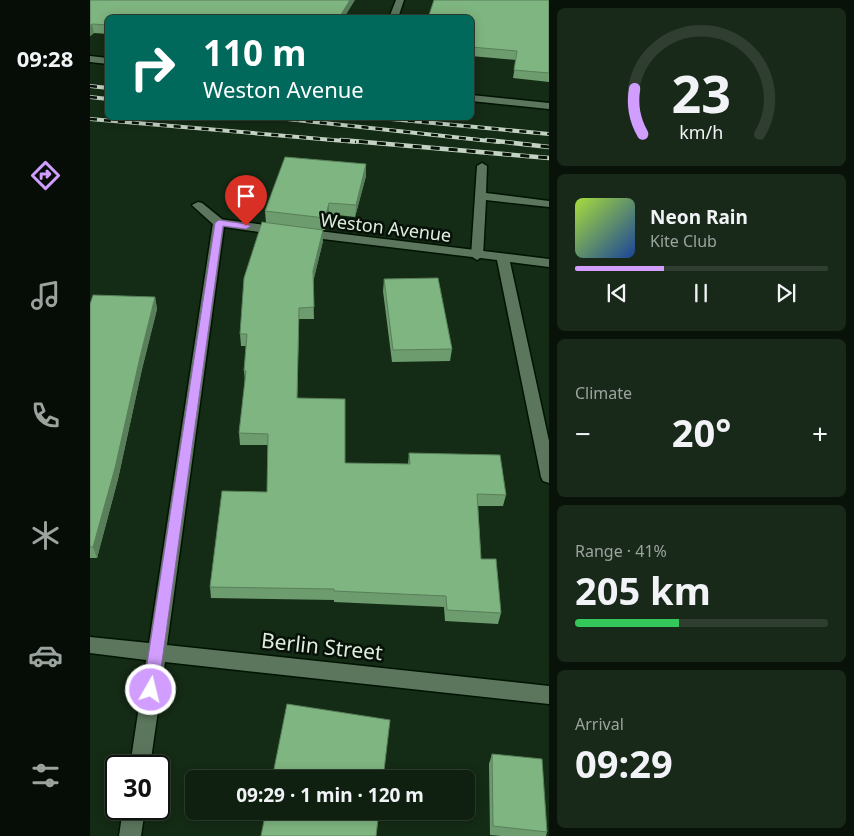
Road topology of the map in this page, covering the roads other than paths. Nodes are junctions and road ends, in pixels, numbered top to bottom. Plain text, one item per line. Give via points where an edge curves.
1 (400, 0) edge
2 (394, 15) edge
3 (90, 59) edge
4 (105, 61) edge
5 (474, 98) edge
6 (549, 106) edge
7 (482, 166) dead end
8 (481, 196) junction
9 (549, 204) edge
10 (198, 205) dead end
11 (219, 223) junction
12 (478, 256) junction
13 (503, 259) junction
14 (549, 263) edge
15 (549, 477) edge
16 (90, 645) edge
17 (156, 652) junction
18 (549, 695) edge
19 (142, 755) edge
20 (132, 820) edge
21 (130, 836) edge

1 - 2 street
3 - 4 street
5 - 6 street
7 - 8 street
8 - 9 street
8 - 12 street
10 - 11 street
11 - 12 street, Weston Avenue
11 - 17 street
12 - 13 street, Weston Avenue
13 - 14 street, Weston Avenue
13 - 15 street
16 - 17 street, Berlin Street
17 - 18 street, Berlin Street
17 - 19 street
20 - 21 street

